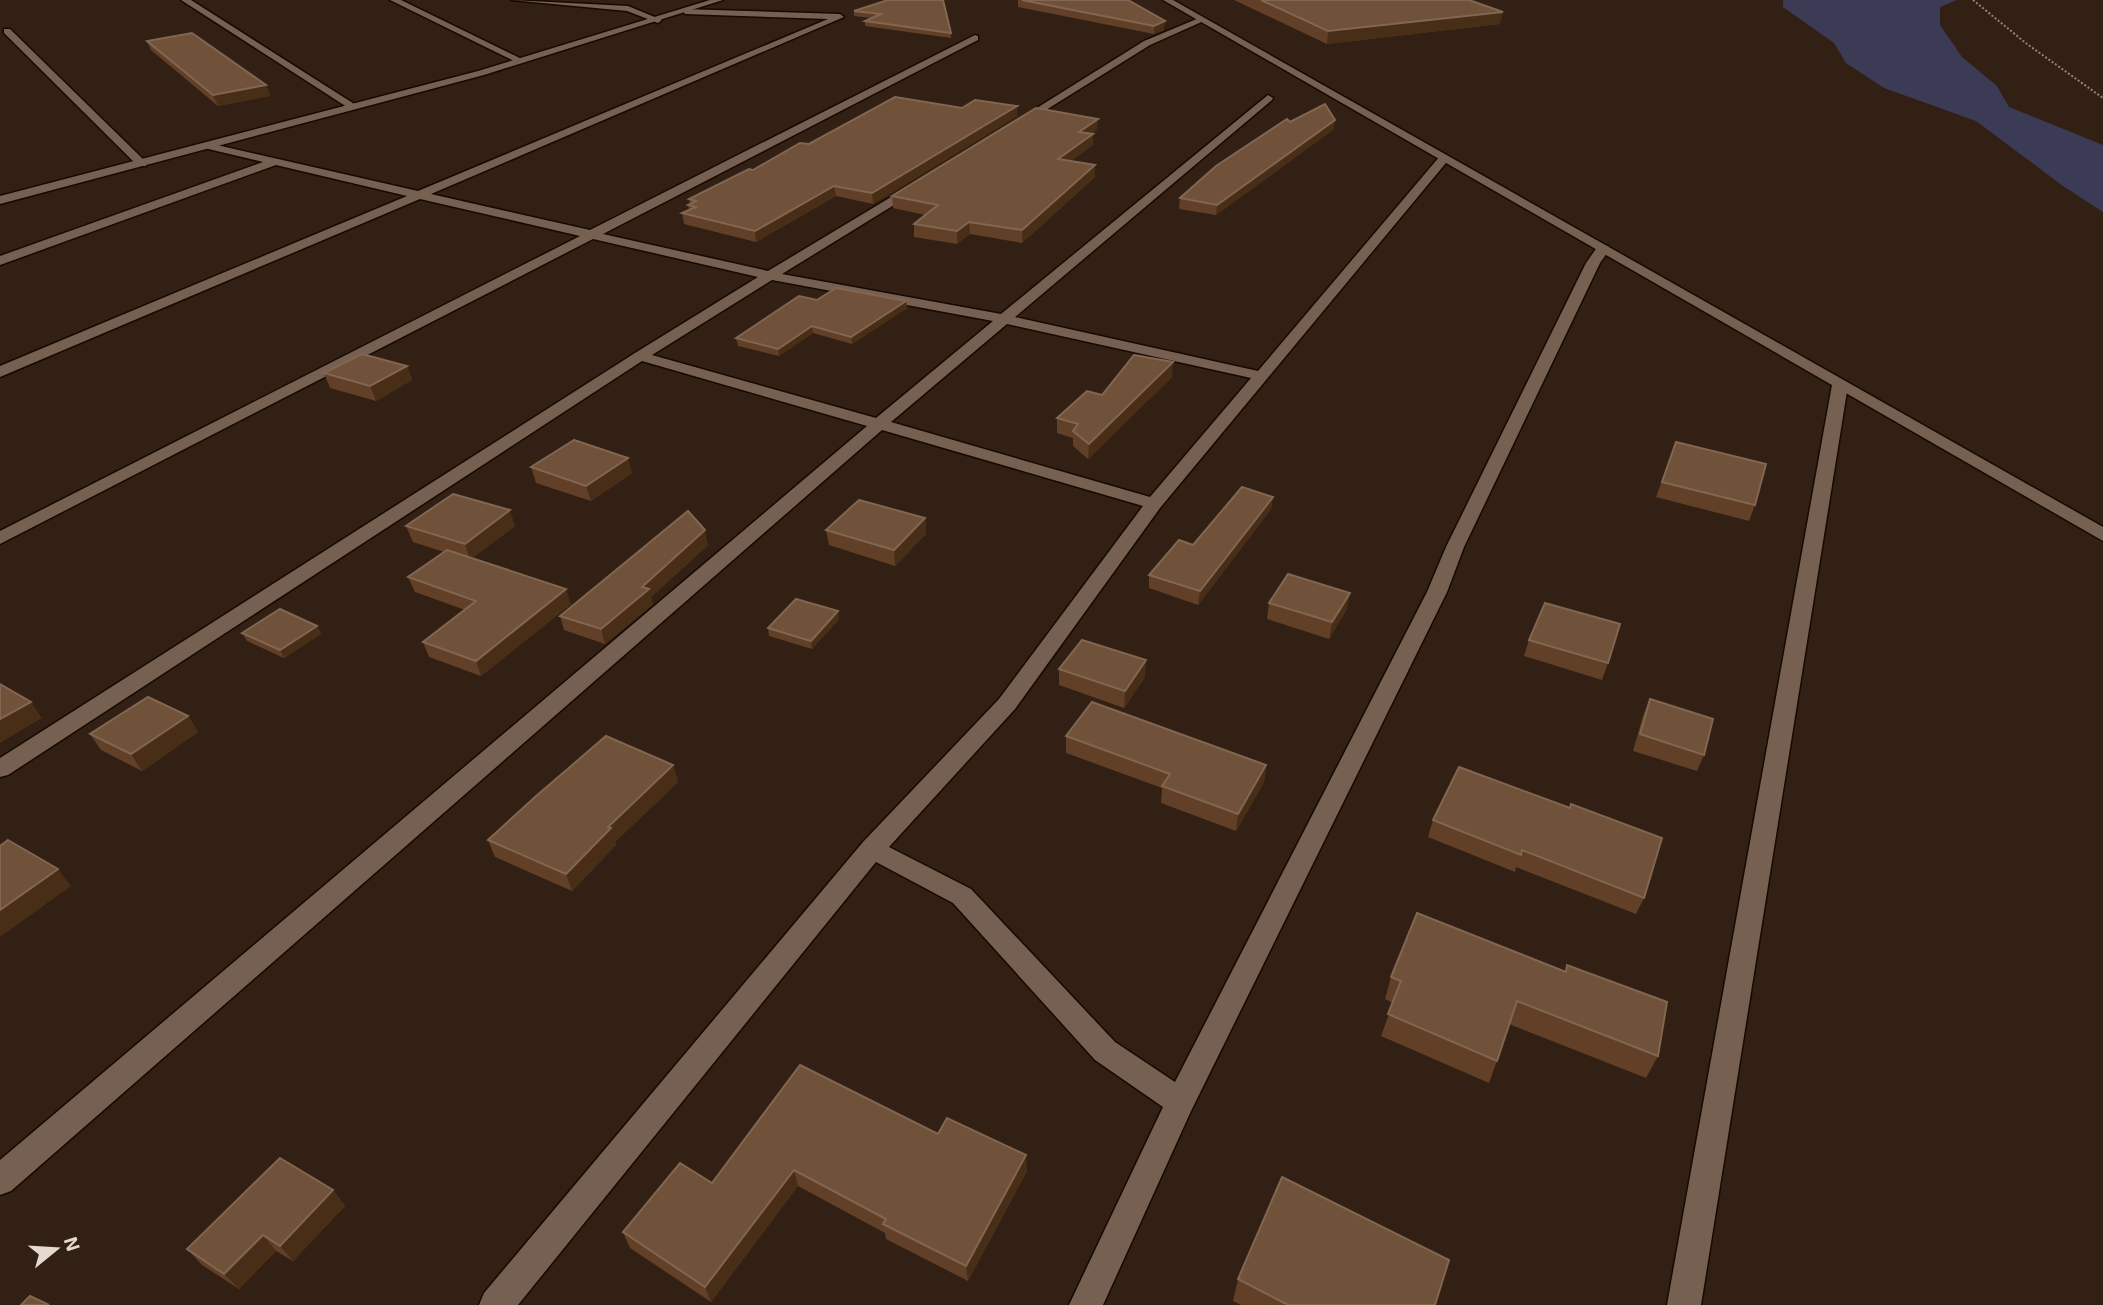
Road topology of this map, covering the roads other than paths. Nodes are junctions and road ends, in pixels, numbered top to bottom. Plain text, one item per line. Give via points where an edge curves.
1 (185, 0) edge
2 (394, 0) edge
3 (515, 0) edge
4 (606, 0) edge
5 (719, 0) edge
6 (1167, 0) edge
7 (628, 9) junction
8 (685, 11) junction
9 (658, 20) junction
10 (1202, 20) junction
11 (7, 31) dead end
12 (975, 38) dead end
13 (521, 61) junction
14 (1268, 98) dead end
15 (354, 107) junction
16 (1000, 134) edge
17 (208, 146) junction
18 (1444, 158) junction
19 (274, 162) junction
20 (142, 164) junction
21 (931, 176) edge
22 (418, 195) junction
23 (0, 200) edge
24 (593, 234) junction
25 (1603, 249) junction
26 (0, 261) edge
27 (770, 276) junction
28 (1004, 319) junction
29 (640, 356) junction
30 (0, 372) edge
31 (1261, 376) junction
32 (1840, 385) junction
33 (879, 424) junction
34 (1154, 504) junction
35 (2103, 536) edge
36 (0, 538) edge
37 (0, 769) edge
38 (872, 849) junction
39 (1180, 1102) junction
40 (0, 1180) edge
41 (496, 1305) edge
42 (1086, 1305) edge
43 (1684, 1305) edge

1 - 15 street
2 - 13 street
3 - 7 street
4 - 7 street
5 - 8 street
6 - 10 street
7 - 9 street
8 - 9 street
8 - 22 street via 840,17
9 - 13 street
10 - 16 street via 1147,43
10 - 18 street
11 - 20 street
12 - 24 street
13 - 15 street
14 - 28 street
15 - 17 street
17 - 19 street
17 - 20 street
18 - 25 street
18 - 31 street
19 - 22 street
19 - 26 street
20 - 23 street
21 - 27 street
22 - 24 street
22 - 30 street
24 - 27 street
24 - 36 street
25 - 32 street
25 - 39 street via 1437,592
27 - 28 street
27 - 29 street
28 - 31 street
28 - 33 street
29 - 33 street
29 - 37 street
31 - 34 street
32 - 35 street
32 - 43 street
33 - 34 street
33 - 40 street
34 - 38 street via 1007,704
38 - 39 street via 962,897 1105,1051
38 - 41 street
39 - 42 street

